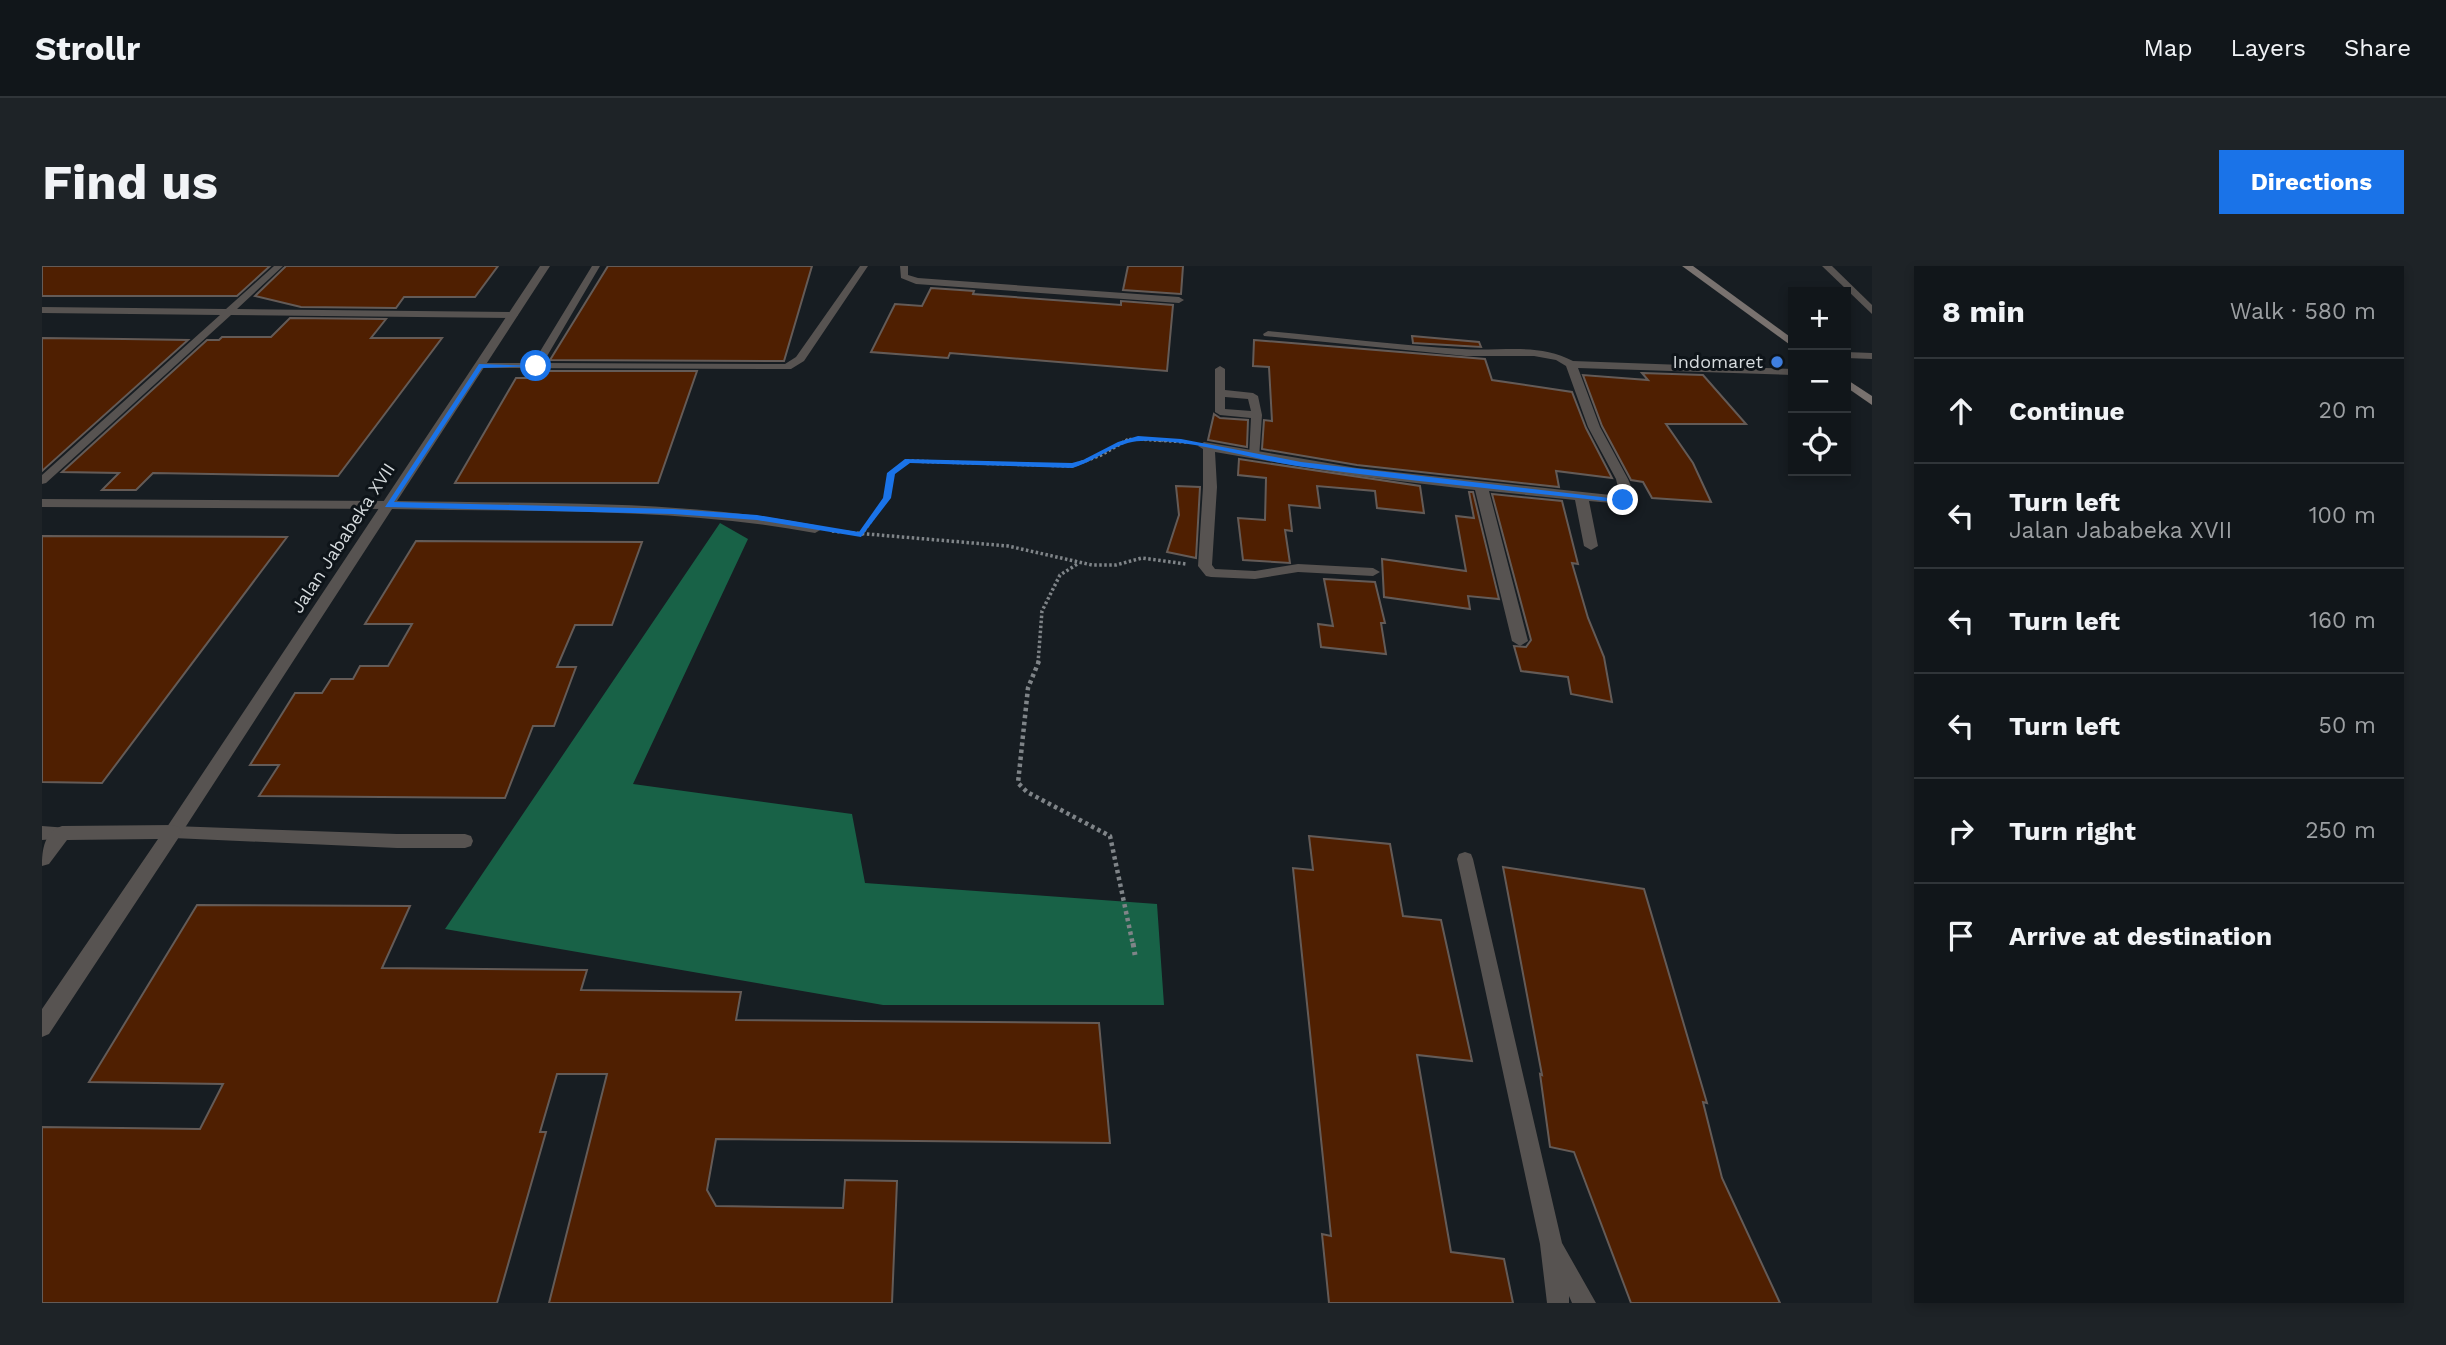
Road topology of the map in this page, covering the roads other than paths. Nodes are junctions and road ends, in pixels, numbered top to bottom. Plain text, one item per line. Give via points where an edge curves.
1 (279, 266) edge
2 (545, 266) edge
3 (596, 266) edge
4 (864, 266) edge
5 (904, 266) edge
6 (1687, 266) edge
7 (1828, 266) edge
8 (1179, 300) dead end
9 (42, 310) edge
10 (1872, 311) edge
11 (228, 312) junction
12 (513, 315) junction
13 (1268, 334) dead end
14 (1788, 340) edge
15 (1851, 355) edge
16 (1872, 356) edge
17 (1572, 364) junction
18 (479, 366) junction
19 (536, 366) junction
20 (1220, 369) dead end
21 (1788, 372) edge
22 (1851, 386) edge
23 (1220, 393) junction
24 (1872, 401) edge
25 (1257, 415) junction
26 (1255, 456) junction
27 (42, 481) edge
28 (1481, 486) junction
29 (1581, 497) junction
30 (42, 503) edge
31 (388, 505) junction
32 (815, 529) road end
33 (1591, 546) dead end
34 (1373, 572) dead end
35 (1520, 641) dead end
36 (173, 832) junction
37 (42, 833) edge
38 (62, 833) junction
39 (465, 841) dead end
40 (42, 859) edge
41 (1465, 859) dead end
42 (42, 1027) edge
43 (1551, 1244) junction
44 (1558, 1303) edge
45 (1585, 1303) edge

1 - 11 lane
2 - 12 street, Jalan Jababeka XVII
3 - 19 lane
4 - 19 lane via 800,359 787,367
5 - 8 lane via 904,276 916,282
6 - 14 main road
7 - 10 street
9 - 11 lane
11 - 12 lane
11 - 27 lane
12 - 18 street, Jalan Jababeka XVII
13 - 17 street via 1466,353 1529,353 1559,357
15 - 16 street
17 - 21 street
17 - 29 street via 1594,427 1628,496 1623,500
18 - 19 lane
18 - 31 street, Jalan Jababeka XVII
20 - 23 lane
22 - 24 main road
23 - 25 lane via 1252,396
23 - 25 lane via 1220,412
25 - 26 lane
26 - 28 street
26 - 34 street via 1206,447 1210,487 1205,566 1211,573 1255,575 1298,568
28 - 29 street
28 - 35 street
29 - 33 street
30 - 31 lane
31 - 32 street via 673,511 757,518
31 - 36 street, Jalan Jababeka XVII
36 - 38 street
36 - 39 lane
36 - 42 street, Jalan Jababeka XVII
37 - 38 street
38 - 40 street
41 - 43 lane
43 - 44 lane
43 - 45 lane

